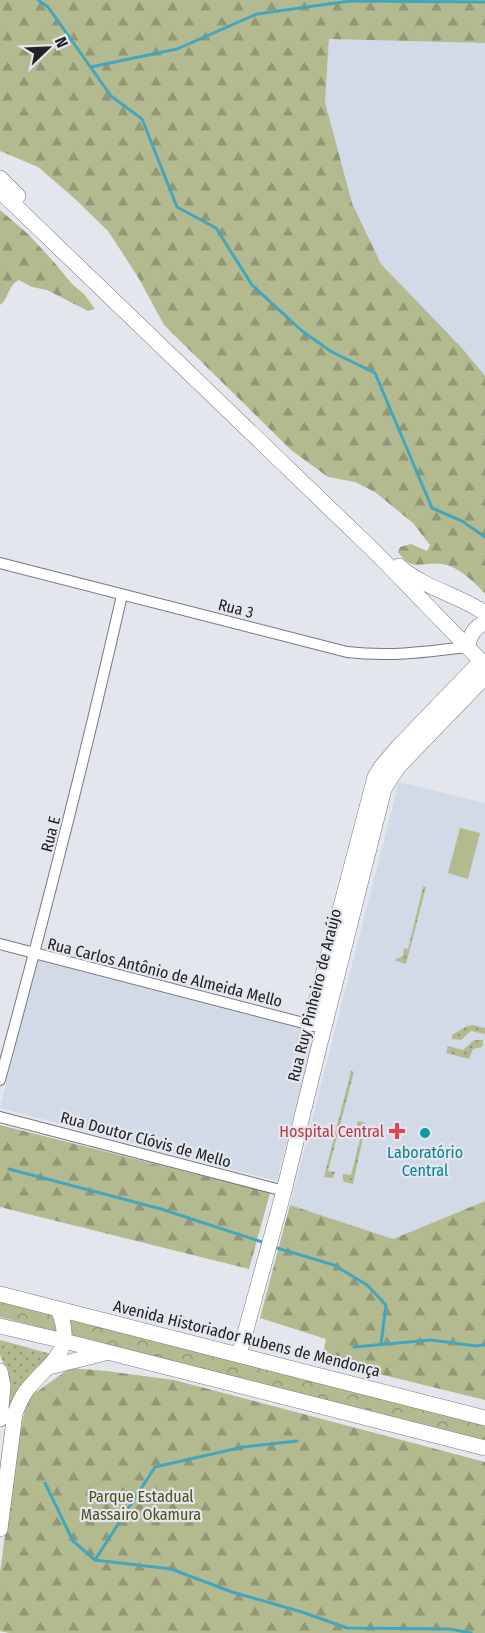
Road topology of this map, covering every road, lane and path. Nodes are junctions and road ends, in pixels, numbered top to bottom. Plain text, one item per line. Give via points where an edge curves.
1 (0, 178) edge
2 (0, 191) edge
3 (0, 563) edge
4 (122, 595) junction
5 (485, 613) edge
6 (485, 623) edge
7 (467, 647) junction
8 (483, 663) edge
9 (485, 677) edge
10 (0, 944) edge
11 (34, 953) junction
12 (317, 1026) junction
13 (0, 1080) edge
14 (0, 1117) edge
15 (284, 1191) junction
16 (0, 1294) edge
17 (58, 1309) junction
18 (0, 1326) edge
19 (64, 1341) junction
20 (106, 1352) junction
21 (239, 1355) junction
22 (49, 1366) junction
23 (0, 1371) edge
24 (485, 1418) edge
25 (0, 1419) edge
26 (485, 1448) edge
27 (0, 1524) edge

1 - 5 street via 394,562 424,584
2 - 7 street via 375,552
3 - 4 street, Rua 3
4 - 7 street, Rua 3 via 347,652 399,655
4 - 11 street, Rua E
6 - 7 street via 475,630
7 - 8 street
8 - 12 street, Rua Ruy Pinheiro de Araújo via 398,747 375,777
9 - 12 street, Rua Ruy Pinheiro de Araújo via 399,766 384,789
10 - 11 street, Rua Carlos Antônio de Almeida Mello
11 - 12 street, Rua Carlos Antônio de Almeida Mello
11 - 13 street, Rua E
12 - 15 street, Rua Ruy Pinheiro de Araújo
14 - 15 street, Rua Doutor Clóvis de Mello
15 - 21 street, Rua Ruy Pinheiro de Araújo
16 - 17 street, Avenida Historiador Rubens de Mendonça
17 - 19 street
17 - 21 street, Avenida Historiador Rubens de Mendonça
18 - 19 street
19 - 20 street
19 - 22 street
20 - 22 street
20 - 26 street
21 - 24 street, Avenida Historiador Rubens de Mendonça
22 - 27 street via 29,1386 15,1413
23 - 25 street

